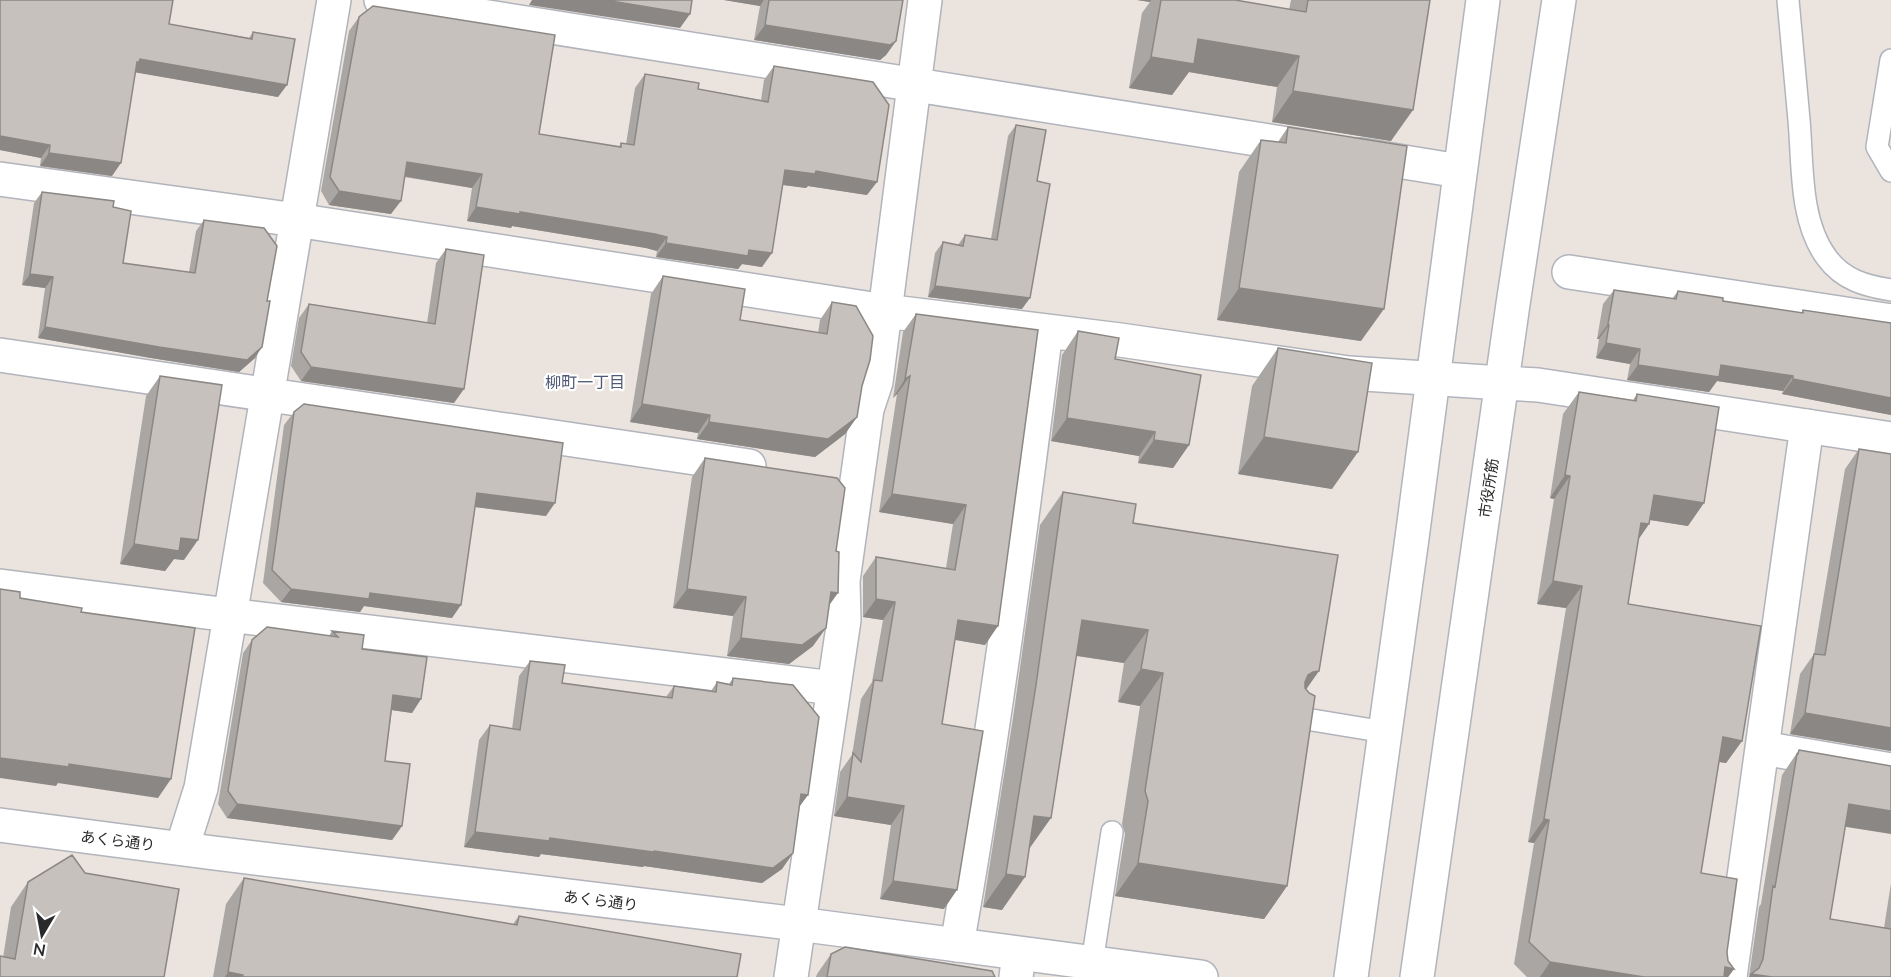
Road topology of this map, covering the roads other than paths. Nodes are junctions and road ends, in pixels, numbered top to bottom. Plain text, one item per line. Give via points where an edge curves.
1 (334, 0) edge
2 (381, 0) edge
3 (925, 0) edge
4 (1483, 0) edge
5 (1559, 0) edge
6 (1788, 0) edge
7 (1891, 60) edge
8 (913, 85) junction
9 (1459, 171) junction
10 (1891, 171) edge
11 (0, 179) edge
12 (296, 220) junction
13 (1569, 272) dead end
14 (1891, 290) edge
15 (885, 311) junction
16 (1891, 321) edge
17 (1046, 331) junction
18 (0, 355) edge
19 (1433, 379) junction
20 (1502, 383) junction
21 (268, 396) junction
22 (1807, 426) junction
23 (1891, 439) edge
24 (783, 471) edge
25 (0, 586) edge
26 (229, 615) junction
27 (834, 687) junction
28 (1294, 717) edge
29 (1385, 732) junction
30 (1762, 748) junction
31 (1891, 770) edge
32 (0, 825) edge
33 (1112, 832) dead end
34 (182, 848) junction
35 (798, 924) junction
36 (957, 945) junction
37 (1092, 963) junction
38 (1017, 965) edge
39 (791, 977) edge
40 (1201, 977) edge
41 (1352, 977) edge
42 (1417, 977) edge
43 (1730, 977) edge

1 - 12 street
2 - 8 street
3 - 8 street
4 - 9 street
5 - 20 street, 市役所筋
6 - 14 lane via 1806,200 1814,236 1827,259 1844,275 1867,286
7 - 10 lane via 1877,147
8 - 9 street
8 - 15 street
9 - 19 street
11 - 12 street
12 - 15 street
12 - 21 street
13 - 16 street
15 - 17 street
15 - 27 street via 876,382 843,480 844,620
17 - 19 street via 1349,373
17 - 36 street via 1028,478
18 - 21 street
19 - 20 street
19 - 29 street
20 - 22 street via 1538,385
20 - 42 street, 市役所筋
21 - 24 street
21 - 26 street
22 - 23 street
22 - 30 street
25 - 26 street
26 - 27 street
26 - 34 street via 201,788
27 - 35 street
28 - 29 lane
29 - 41 street
30 - 31 street
30 - 43 street
32 - 34 street, あくら通り
33 - 37 lane
34 - 35 street, あくら通り
35 - 36 street, あくら通り
35 - 39 street
36 - 38 street, あくら通り
37 - 38 street, あくら通り
37 - 40 street, あくら通り

